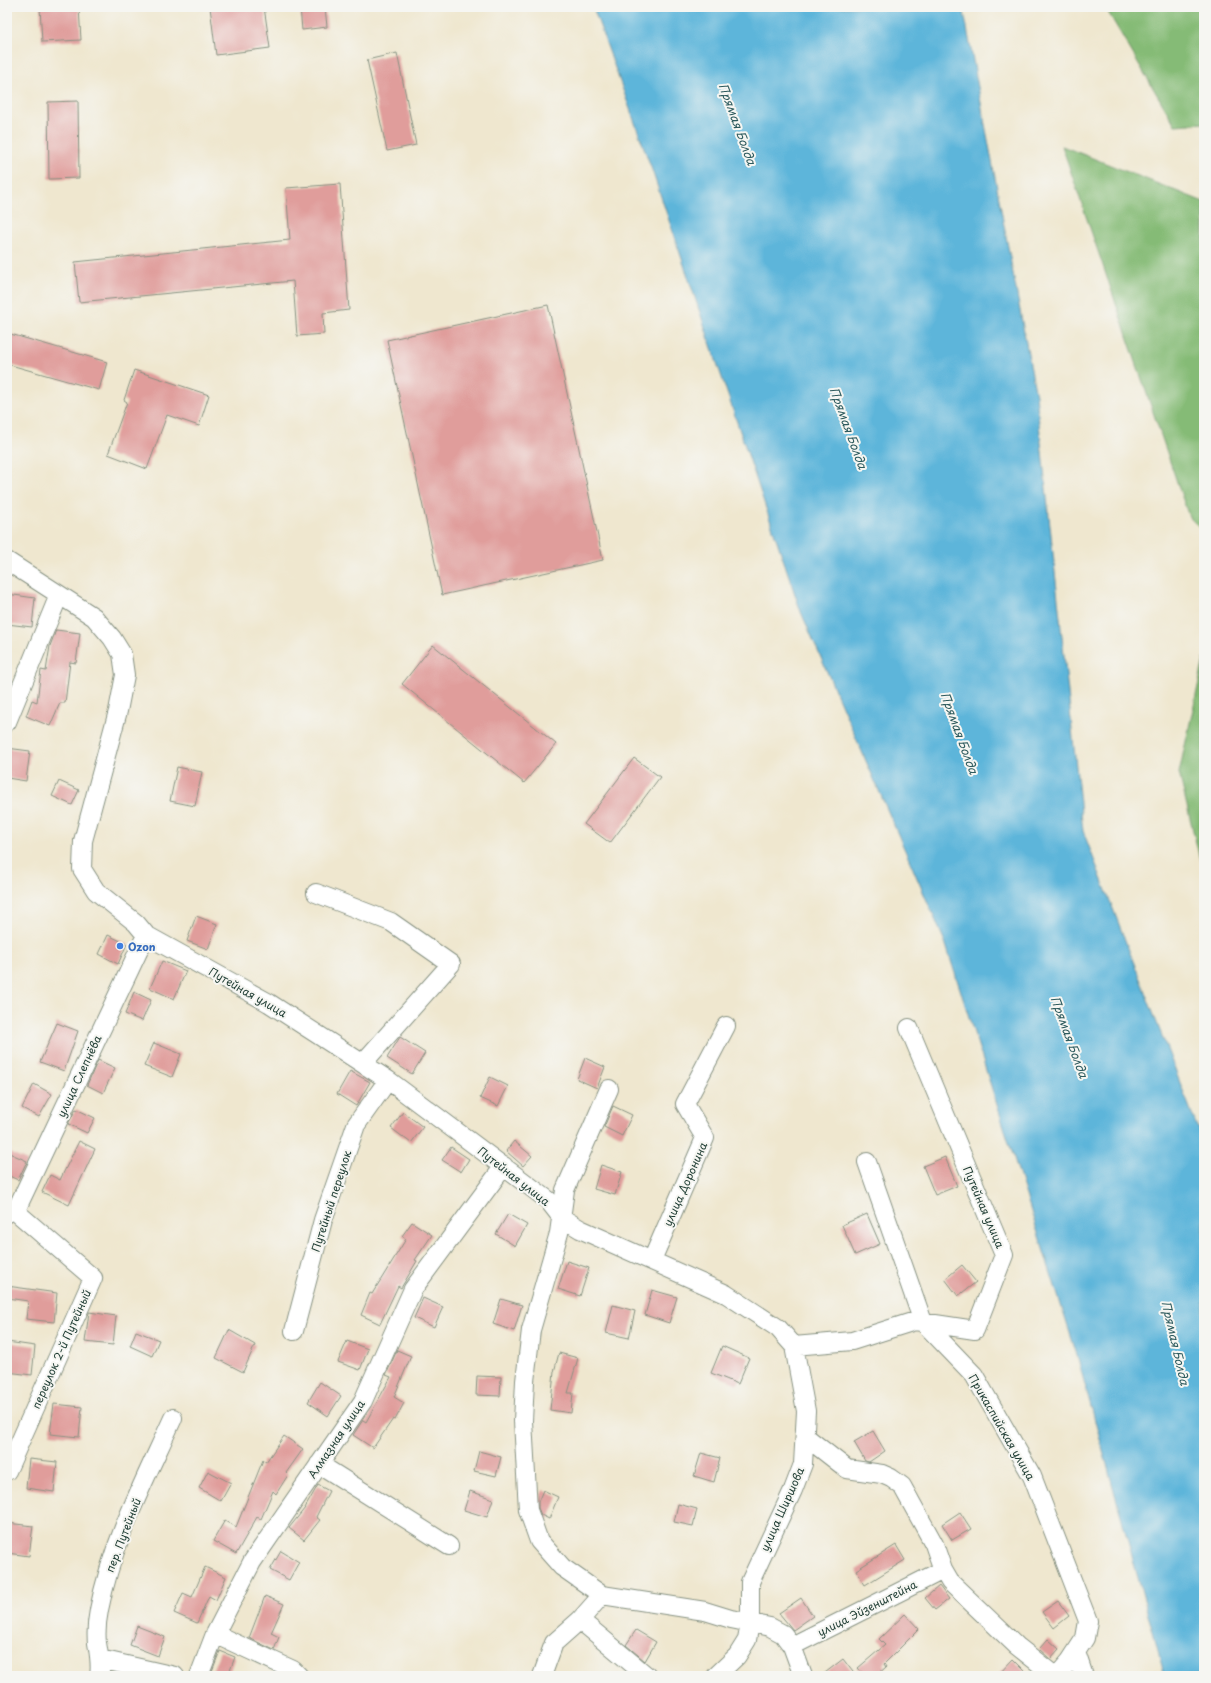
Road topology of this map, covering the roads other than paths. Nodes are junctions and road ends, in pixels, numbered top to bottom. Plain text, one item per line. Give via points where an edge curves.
1 (7, 561) edge
2 (59, 594) junction
3 (7, 722) edge
4 (316, 893) dead end
5 (146, 934) junction
6 (726, 1026) dead end
7 (910, 1028) dead end
8 (363, 1063) junction
9 (388, 1080) junction
10 (610, 1089) dead end
11 (867, 1162) dead end
12 (504, 1166) junction
13 (10, 1211) edge
14 (562, 1218) junction
15 (652, 1260) junction
16 (923, 1322) junction
17 (294, 1331) dead end
18 (794, 1346) junction
19 (173, 1418) dead end
20 (806, 1437) junction
21 (319, 1464) junction
22 (7, 1471) edge
23 (449, 1546) dead end
24 (943, 1570) junction
25 (602, 1595) junction
26 (580, 1620) junction
27 (750, 1623) junction
28 (215, 1634) junction
29 (792, 1646) junction
30 (1076, 1652) junction
31 (100, 1668) edge
32 (175, 1676) edge
33 (199, 1676) edge
34 (299, 1676) edge
35 (542, 1676) edge
36 (647, 1676) edge
37 (716, 1676) edge
38 (803, 1676) edge
39 (1056, 1676) edge
40 (1084, 1676) edge

1 - 2 street, Путейная улица
2 - 3 street
2 - 5 street, Путейная улица via 94,618 122,654 125,675 118,711 82,841 82,869 96,891
4 - 8 street via 391,922 451,964
5 - 8 street, Путейная улица via 269,1003
5 - 13 street, улица Слепнёва via 18,1206
6 - 15 street, улица Доронина via 685,1104 705,1138
7 - 16 street, Путейная улица via 1004,1255 975,1330
8 - 9 street, Путейная улица
9 - 12 street, Путейная улица
9 - 17 street, Путейный переулок via 356,1125 323,1220
10 - 14 street via 565,1190
11 - 16 street, Прикаспийская улица
12 - 14 street, Путейная улица via 548,1200
12 - 21 street, Алмазная улица via 413,1288 363,1400
13 - 22 street, переулок 2-й Путейный via 93,1278
14 - 15 street, Путейная улица via 580,1229
14 - 25 street via 532,1330 525,1381 523,1421 528,1510 539,1541 562,1567
15 - 18 street, Путейная улица via 726,1294 778,1328
16 - 18 street, Путейная улица via 915,1321 852,1341
16 - 30 street, Прикаспийская улица via 974,1375 1032,1476 1088,1620 1085,1638
18 - 20 street, улица Ширшова via 806,1411
19 - 31 street, пер. Путейный via 110,1563 99,1611 97,1641
20 - 24 street, Прикаспийская улица via 847,1469 882,1474 902,1486 934,1544
20 - 27 street, улица Ширшова via 803,1464 793,1490 750,1582
21 - 23 street
21 - 28 street, Алмазная улица via 252,1562
24 - 29 street, улица Эйзенштейна
24 - 39 street, Прикаспийская улица via 950,1582 1011,1641
25 - 26 street
25 - 27 street via 663,1603
26 - 35 street via 554,1643
26 - 36 street
27 - 29 street via 783,1634
27 - 37 street, улица Ширшова via 747,1640 737,1656
28 - 33 street, Алмазная улица
28 - 34 street via 294,1670
29 - 38 street
30 - 39 street, Прикаспийская улица
30 - 40 street
31 - 32 street

